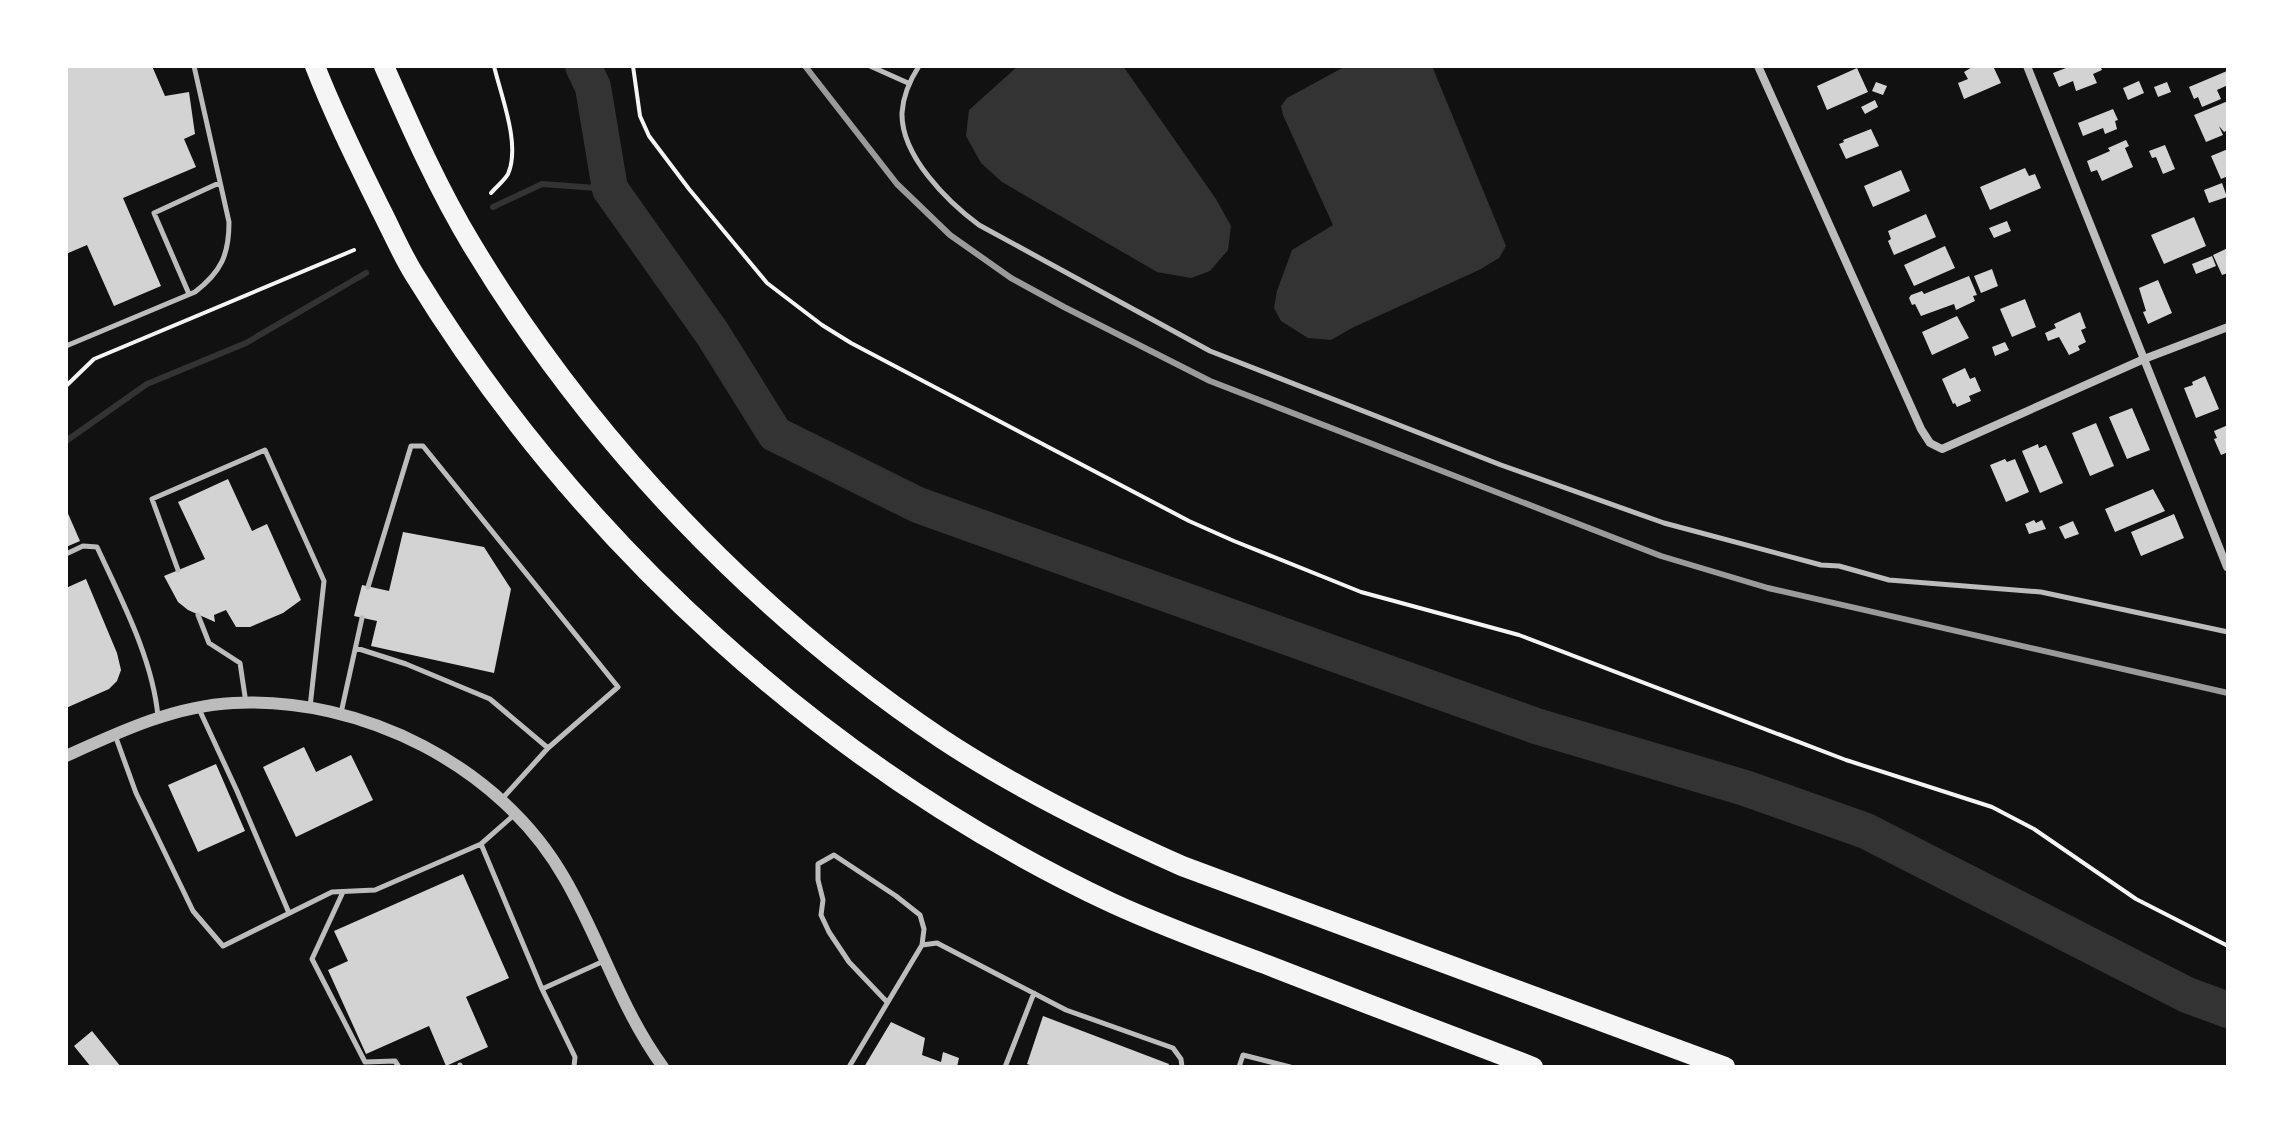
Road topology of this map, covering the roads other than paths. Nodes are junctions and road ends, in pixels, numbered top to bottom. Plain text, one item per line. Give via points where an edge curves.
1 (194, 66) edge
2 (315, 66) edge
3 (384, 66) edge
4 (398, 66) edge
5 (870, 66) edge
6 (919, 66) edge
7 (1758, 66) edge
8 (2027, 66) edge
9 (908, 83) junction
10 (412, 129) junction
11 (219, 183) junction
12 (189, 294) junction
13 (2228, 327) edge
14 (66, 346) edge
15 (2144, 359) junction
16 (66, 554) edge
17 (2227, 567) edge
18 (178, 570) dead end
19 (368, 587) dead end
20 (198, 615) dead end
21 (362, 618) dead end
22 (2228, 632) edge
23 (356, 648) junction
24 (246, 703) junction
25 (198, 708) junction
26 (309, 708) junction
27 (341, 713) junction
28 (158, 718) junction
29 (114, 734) junction
30 (548, 748) junction
31 (66, 756) edge
32 (500, 800) junction
33 (515, 814) junction
34 (481, 844) junction
35 (343, 892) junction
36 (289, 913) junction
37 (922, 945) junction
38 (604, 961) junction
39 (542, 989) junction
40 (1034, 993) junction
41 (887, 1002) junction
42 (399, 1067) edge
43 (574, 1067) edge
44 (663, 1067) edge
45 (849, 1067) edge
46 (1005, 1067) edge
47 (1182, 1067) edge
48 (1239, 1067) edge
49 (1290, 1067) edge
50 (1533, 1067) edge
51 (1725, 1067) edge

1 - 11 lane
2 - 50 highway via 412,271 482,376 603,525 672,598 762,678 913,789 1075,884 1157,923
3 - 10 highway
4 - 10 highway
5 - 9 lane
6 - 9 lane
7 - 15 street via 1930,443 1942,449
8 - 15 street
9 - 22 lane via 902,115 908,139 923,171 958,210 1210,351 1501,465 1678,527 1889,580 2041,592
10 - 51 highway via 470,243 536,344 591,415 715,553 800,633 892,704 1027,791 1182,866
11 - 12 lane via 229,243 211,279
11 - 12 lane via 154,213
12 - 14 lane
13 - 15 street
15 - 17 street
16 - 28 lane via 83,546 97,547 149,670
18 - 26 lane via 152,499 265,450 324,581
19 - 30 lane via 411,446 423,446 618,687
20 - 24 lane via 209,643 240,663
21 - 23 lane
23 - 27 lane
23 - 30 lane via 490,699
24 - 25 street
24 - 26 street
25 - 28 street
25 - 36 lane
26 - 27 street
27 - 32 street via 386,727 433,751
28 - 29 street
29 - 31 street
29 - 36 lane via 193,911 223,946
30 - 32 lane
32 - 33 street
33 - 34 lane
33 - 38 street via 565,878
34 - 35 lane via 375,890
34 - 39 lane
35 - 36 lane
35 - 42 lane via 312,959 365,1062 395,1061
37 - 40 lane via 937,943
37 - 41 lane
37 - 41 lane via 920,915 896,896 834,855 818,864 821,915 829,932
38 - 39 lane
38 - 44 street via 635,1025
39 - 43 lane via 575,1057
40 - 46 lane
40 - 47 lane via 1066,1010 1173,1048
41 - 45 lane
48 - 49 lane via 1243,1055

